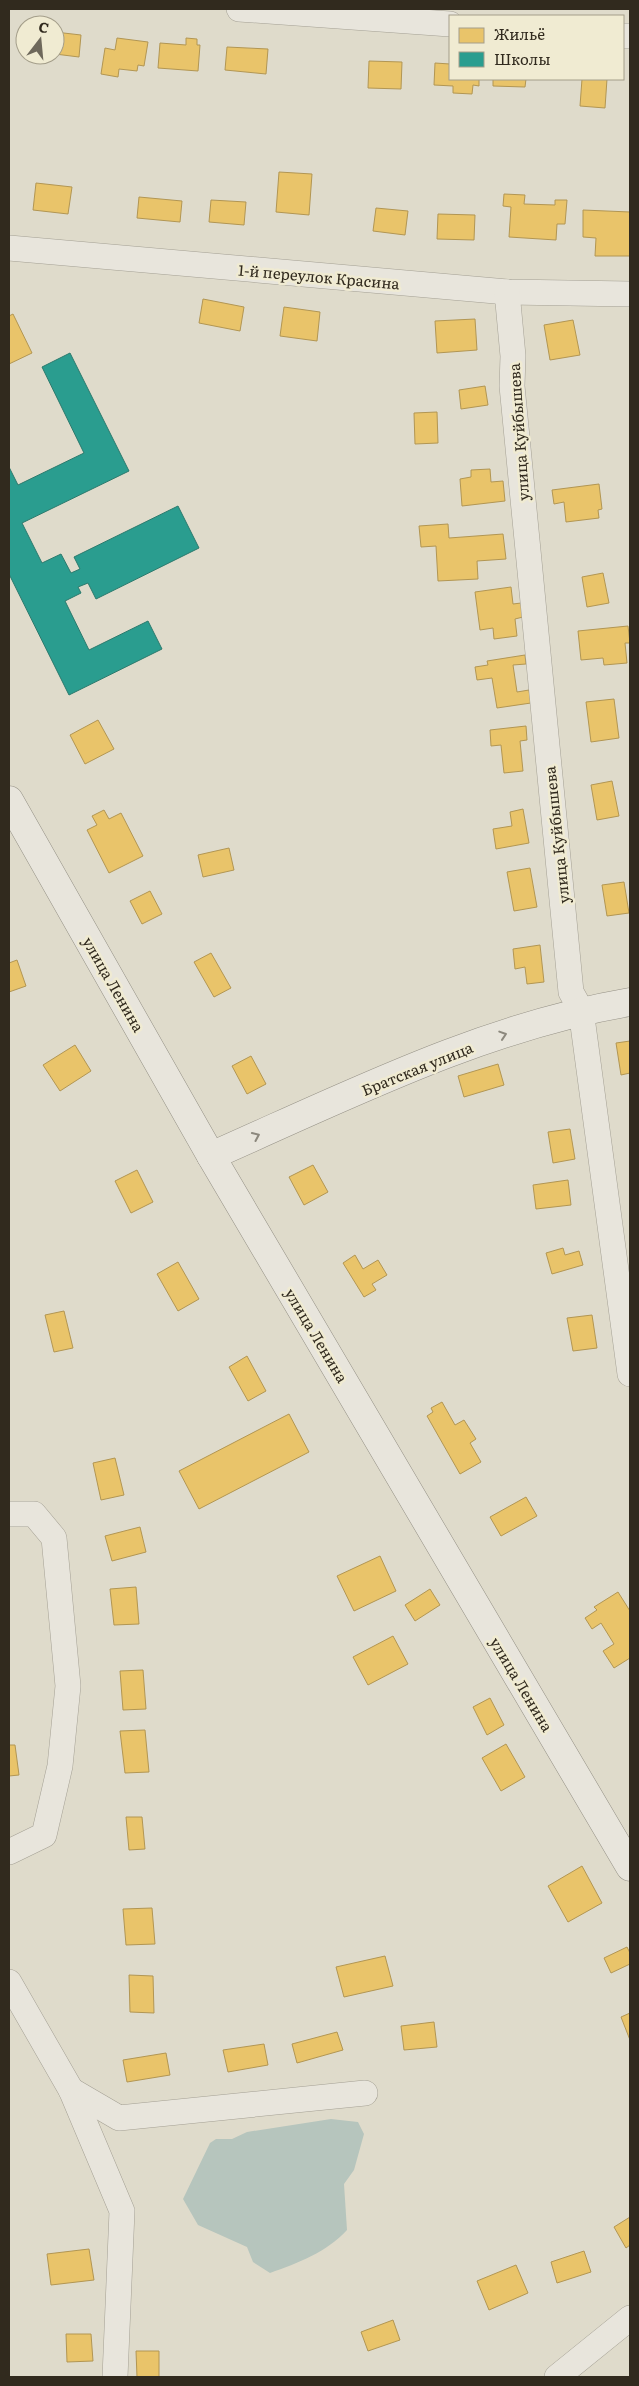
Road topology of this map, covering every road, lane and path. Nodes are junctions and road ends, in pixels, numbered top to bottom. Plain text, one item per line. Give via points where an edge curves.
1 (239, 9) edge
2 (449, 24) edge
3 (9, 248) edge
4 (507, 292) junction
5 (630, 294) edge
6 (9, 800) edge
7 (630, 1002) edge
8 (581, 1010) junction
9 (211, 1156) junction
10 (630, 1374) edge
11 (9, 1514) edge
12 (9, 1852) edge
13 (630, 1867) edge
14 (9, 1982) edge
15 (71, 2090) junction
16 (366, 2092) dead end
17 (630, 2318) edge
18 (115, 2377) edge
19 (557, 2377) edge

1 - 2 street
3 - 4 street, 1-й переулок Красина
4 - 5 street, 1-й переулок Красина
4 - 8 street, улица Куйбышева via 513,396 571,992
6 - 9 main road, улица Ленина
7 - 8 main road, Братская улица
9 -> 8 main road, Братская улица via 431,1059
8 - 10 street, улица Куйбышева
9 - 13 main road, улица Ленина
11 - 12 street via 34,1514 54,1538 68,1686 60,1766 44,1836
14 - 15 street
15 - 16 street via 118,2118
15 - 18 street via 122,2211
17 - 19 street

